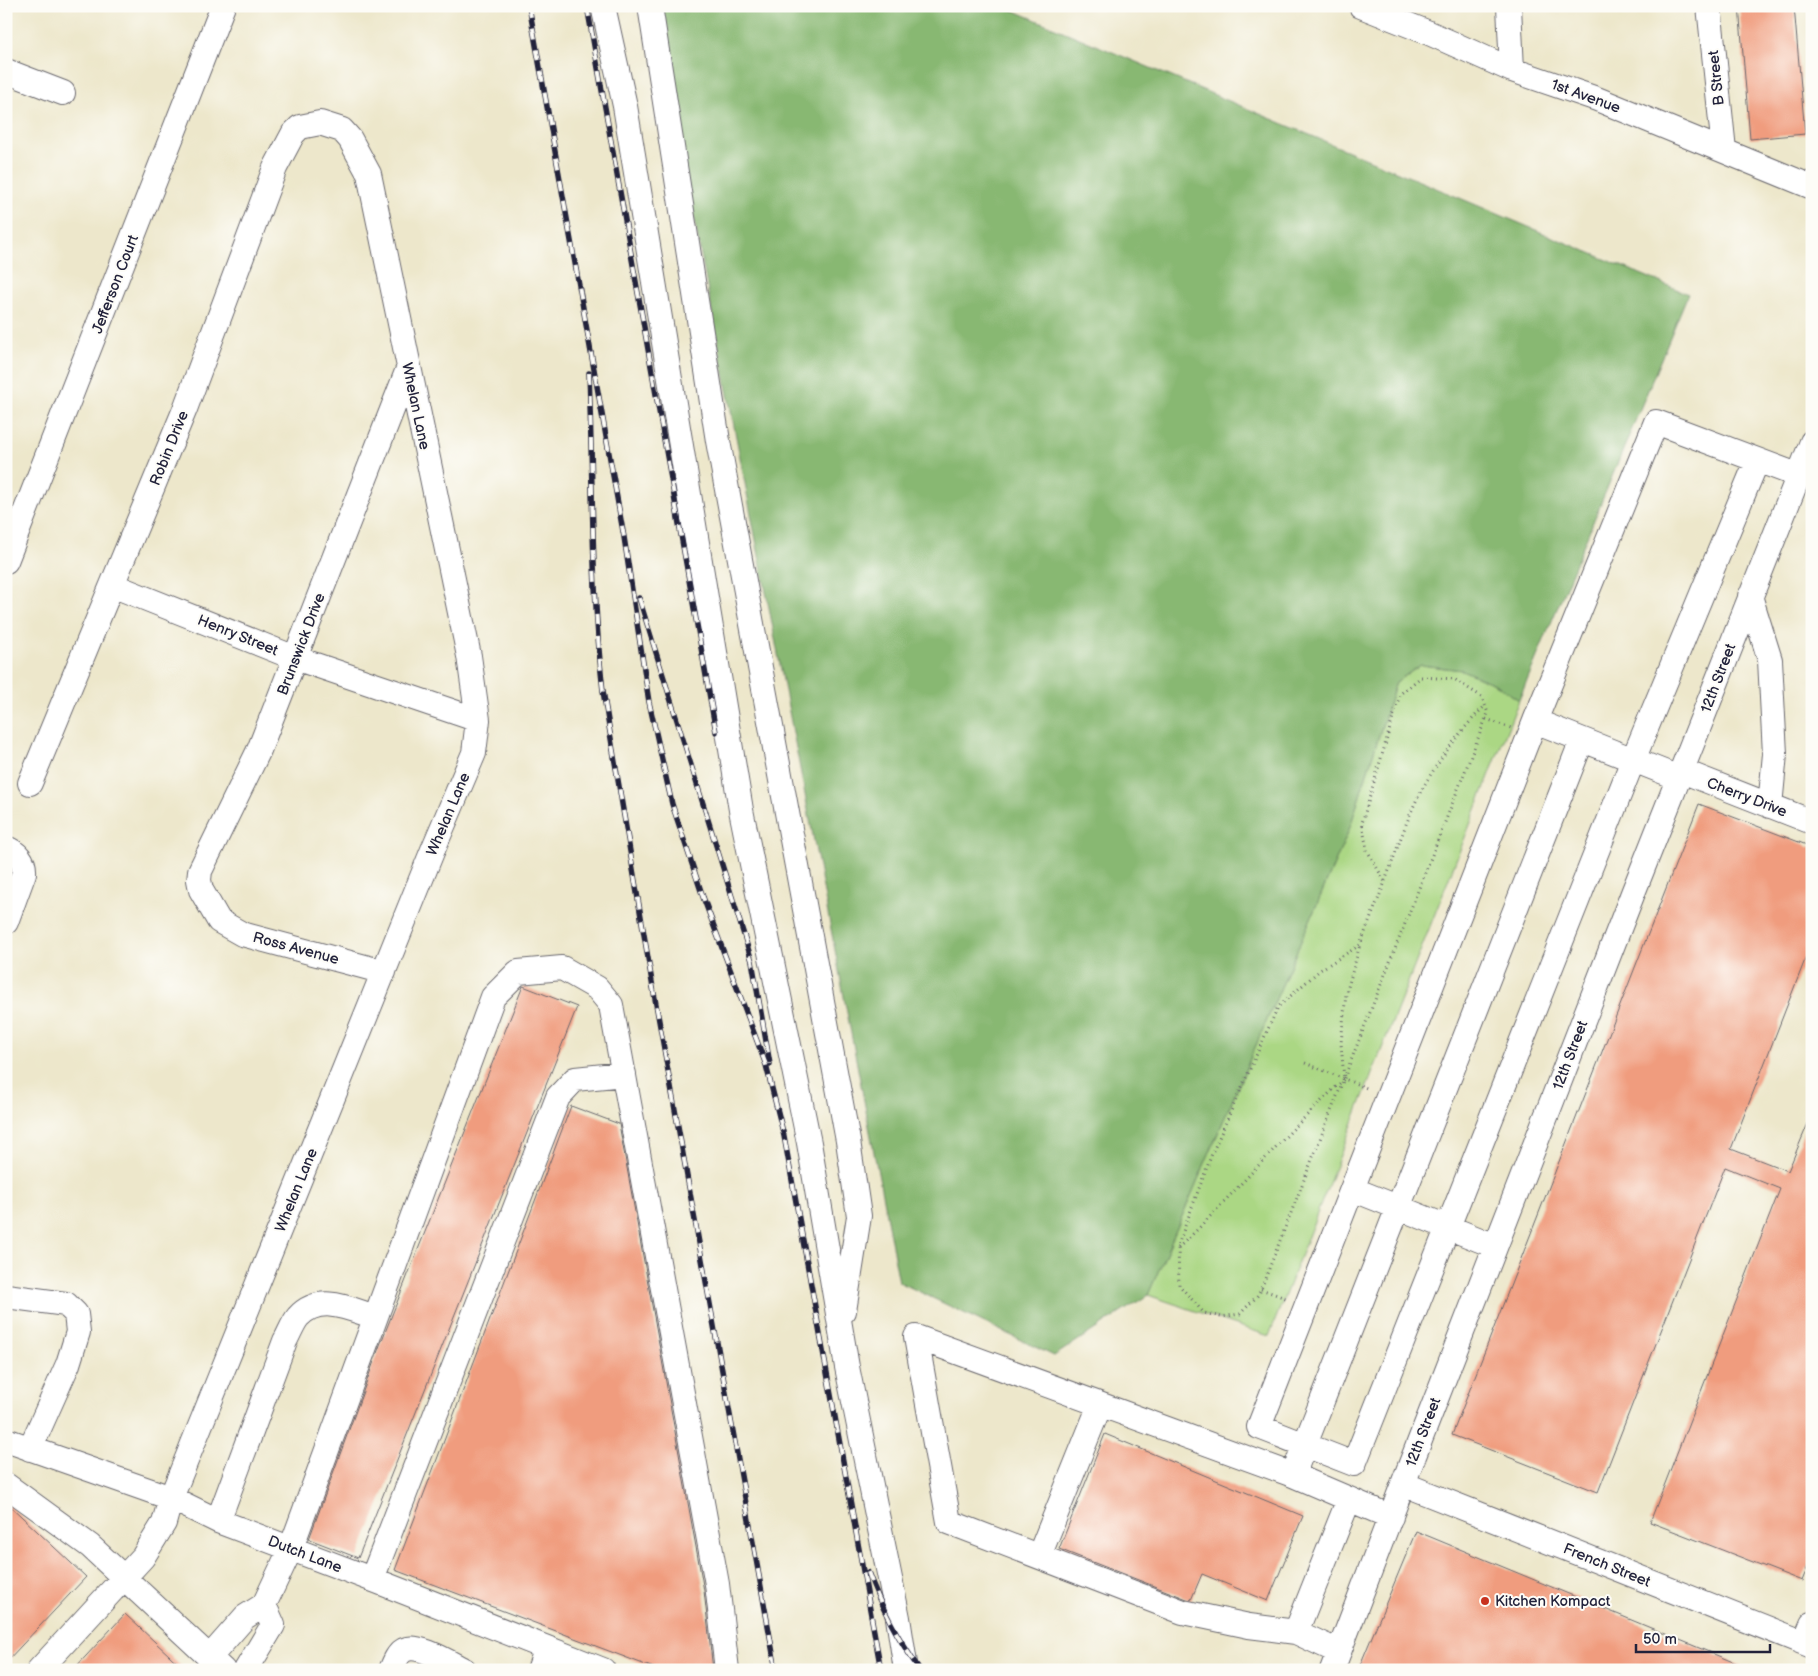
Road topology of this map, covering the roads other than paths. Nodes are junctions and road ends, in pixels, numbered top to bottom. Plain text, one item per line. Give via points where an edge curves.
1 (224, 6) edge
2 (603, 6) edge
3 (650, 6) edge
4 (1361, 6) edge
5 (1509, 6) edge
6 (1709, 6) edge
7 (1512, 70) junction
8 (6, 71) edge
9 (63, 93) dead end
10 (314, 123) joint
11 (1724, 150) junction
12 (1812, 186) edge
13 (408, 369) junction
14 (1812, 442) edge
15 (1757, 461) junction
16 (1797, 475) junction
17 (6, 561) edge
18 (112, 585) junction
19 (1750, 596) junction
20 (295, 658) junction
21 (478, 720) junction
22 (1532, 728) junction
23 (1582, 740) junction
24 (1633, 760) junction
25 (1681, 775) junction
26 (30, 783) dead end
27 (1770, 806) junction
28 (1812, 822) edge
29 (6, 848) edge
30 (214, 913) joint
31 (6, 922) edge
32 (384, 972) junction
33 (624, 1074) junction
34 (1352, 1189) junction
35 (1399, 1207) junction
36 (1448, 1226) junction
37 (1495, 1246) junction
38 (6, 1296) edge
39 (376, 1317) junction
40 (841, 1335) junction
41 (1100, 1405) junction
42 (6, 1440) edge
43 (1306, 1445) junction
44 (30, 1449) junction
45 (1293, 1475) junction
46 (1403, 1484) junction
47 (6, 1485) edge
48 (171, 1498) junction
49 (1349, 1499) junction
50 (1391, 1516) junction
51 (218, 1521) junction
52 (291, 1548) junction
53 (1039, 1556) junction
54 (124, 1578) junction
55 (372, 1579) junction
56 (264, 1606) junction
57 (1296, 1632) junction
58 (1809, 1638) edge
59 (543, 1659) edge
60 (1336, 1661) edge
61 (216, 1664) edge
62 (453, 1667) edge
63 (39, 1670) edge
64 (246, 1670) edge
65 (391, 1670) edge
66 (602, 1670) edge
67 (727, 1670) edge
68 (906, 1670) edge

1 - 17 street, Jefferson Court
2 - 40 street via 625,106 741,810 809,1143
3 - 40 street via 718,441 848,1141 859,1216
4 - 7 street, 1st Avenue
5 - 7 street
6 - 11 street, B Street
7 - 11 street, 1st Avenue via 1597,99
8 - 9 street
10 - 13 street, Whelan Lane via 342,130 368,174
10 - 18 street, Robin Drive via 300,127 293,134 276,168 185,409
11 - 12 street, 1st Avenue
13 - 20 street, Brunswick Drive
13 - 21 street, Whelan Lane via 469,656
14 - 16 street, 12th Street
15 - 16 street
15 - 22 street via 1656,422
15 - 24 street
16 - 19 street, 12th Street
18 - 20 street, Henry Street
18 - 26 street, Robin Drive
19 - 25 street, 12th Street
19 - 27 street via 1770,660 1774,754
20 - 21 street, Henry Street
20 - 30 street, Brunswick Drive via 259,750 200,872 202,890
21 - 32 street, Whelan Lane via 474,753
22 - 23 street, Cherry Drive
22 - 34 street
23 - 24 street, Cherry Drive
23 - 35 street
24 - 25 street, Cherry Drive
24 - 36 street
25 - 27 street, Cherry Drive
25 - 37 street, 12th Street
27 - 28 street, Cherry Drive
29 - 31 street via 14,850 25,868
30 - 32 street, Ross Avenue via 219,921 242,934
32 - 48 street, Whelan Lane
33 - 39 street via 611,1005 597,988 562,968 518,972 493,997
33 - 55 street via 574,1079 558,1098
33 - 67 street via 717,1584
34 - 35 street
34 - 43 street via 1260,1427
35 - 36 street
35 - 43 street
36 - 37 street
36 - 43 street via 1354,1464
37 - 46 street, 12th Street
38 - 44 street via 66,1304 76,1314 78,1332 68,1364
39 - 51 street via 331,1304 314,1306 298,1317 285,1341
39 - 52 street
40 - 68 street
41 - 45 street
41 - 53 street
41 - 53 street via 916,1337 949,1522
42 - 44 street, Dutch Lane
43 - 45 street
44 - 48 street, Dutch Lane
45 - 49 street
46 - 50 street, 12th Street
46 - 58 street, French Street
47 - 54 street via 90,1546
48 - 51 street, Dutch Lane
48 - 54 street, Whelan Lane via 164,1523 143,1557
49 - 50 street
49 - 57 street
50 - 60 street, 12th Street
51 - 52 street, Dutch Lane
52 - 55 street, Dutch Lane
52 - 56 street
53 - 57 street via 1183,1612
54 - 61 street
54 - 63 street, Whelan Lane
55 - 59 street, Dutch Lane
56 - 61 street via 245,1618
56 - 64 street via 273,1625
57 - 60 street
59 - 66 street, Dutch Lane
62 - 65 street via 419,1649 405,1650 396,1657

